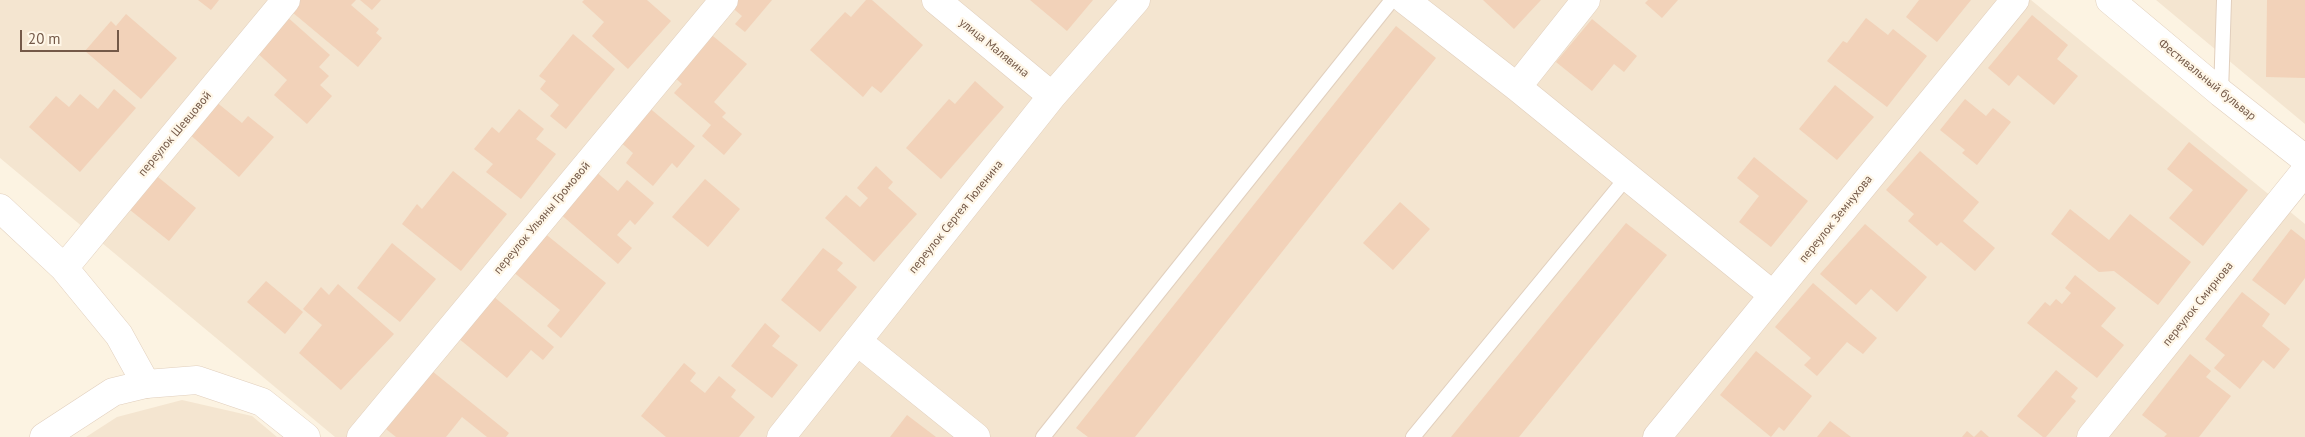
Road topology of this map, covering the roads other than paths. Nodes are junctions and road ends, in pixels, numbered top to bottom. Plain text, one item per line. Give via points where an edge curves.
1 (286, 0) edge
2 (724, 0) edge
3 (936, 0) edge
4 (1136, 0) edge
5 (1392, 0) edge
6 (1405, 0) edge
7 (1586, 0) edge
8 (2015, 0) edge
9 (2110, 0) edge
10 (2224, 0) edge
11 (1517, 87) junction
12 (2221, 93) junction
13 (1052, 96) junction
14 (2305, 159) edge
15 (2305, 171) edge
16 (1627, 177) junction
17 (0, 208) edge
18 (64, 268) junction
19 (1774, 295) junction
20 (857, 341) junction
21 (146, 384) junction
22 (44, 437) edge
23 (306, 437) edge
24 (361, 437) edge
25 (781, 437) edge
26 (976, 437) edge
27 (1043, 437) edge
28 (1413, 437) edge
29 (1657, 437) edge
30 (2091, 437) edge

1 - 18 street, переулок Шевцовой
2 - 24 street, переулок Ульяны Громовой
3 - 13 street, улица Малявина
4 - 13 street, переулок Сергея Тюленина
5 - 27 lane
6 - 11 street
7 - 11 street
8 - 19 street, переулок Земнухова
9 - 12 street, Фестивальный бульвар
10 - 12 lane
11 - 16 street
12 - 14 street, Фестивальный бульвар
13 - 20 street, переулок Сергея Тюленина
15 - 30 street, переулок Смирнова
16 - 19 street
16 - 28 lane
17 - 18 street
18 - 21 street via 119,335
19 - 29 street, переулок Земнухова
20 - 25 street, переулок Сергея Тюленина
20 - 26 street
21 - 22 street via 113,392
21 - 23 street via 197,380 262,402

